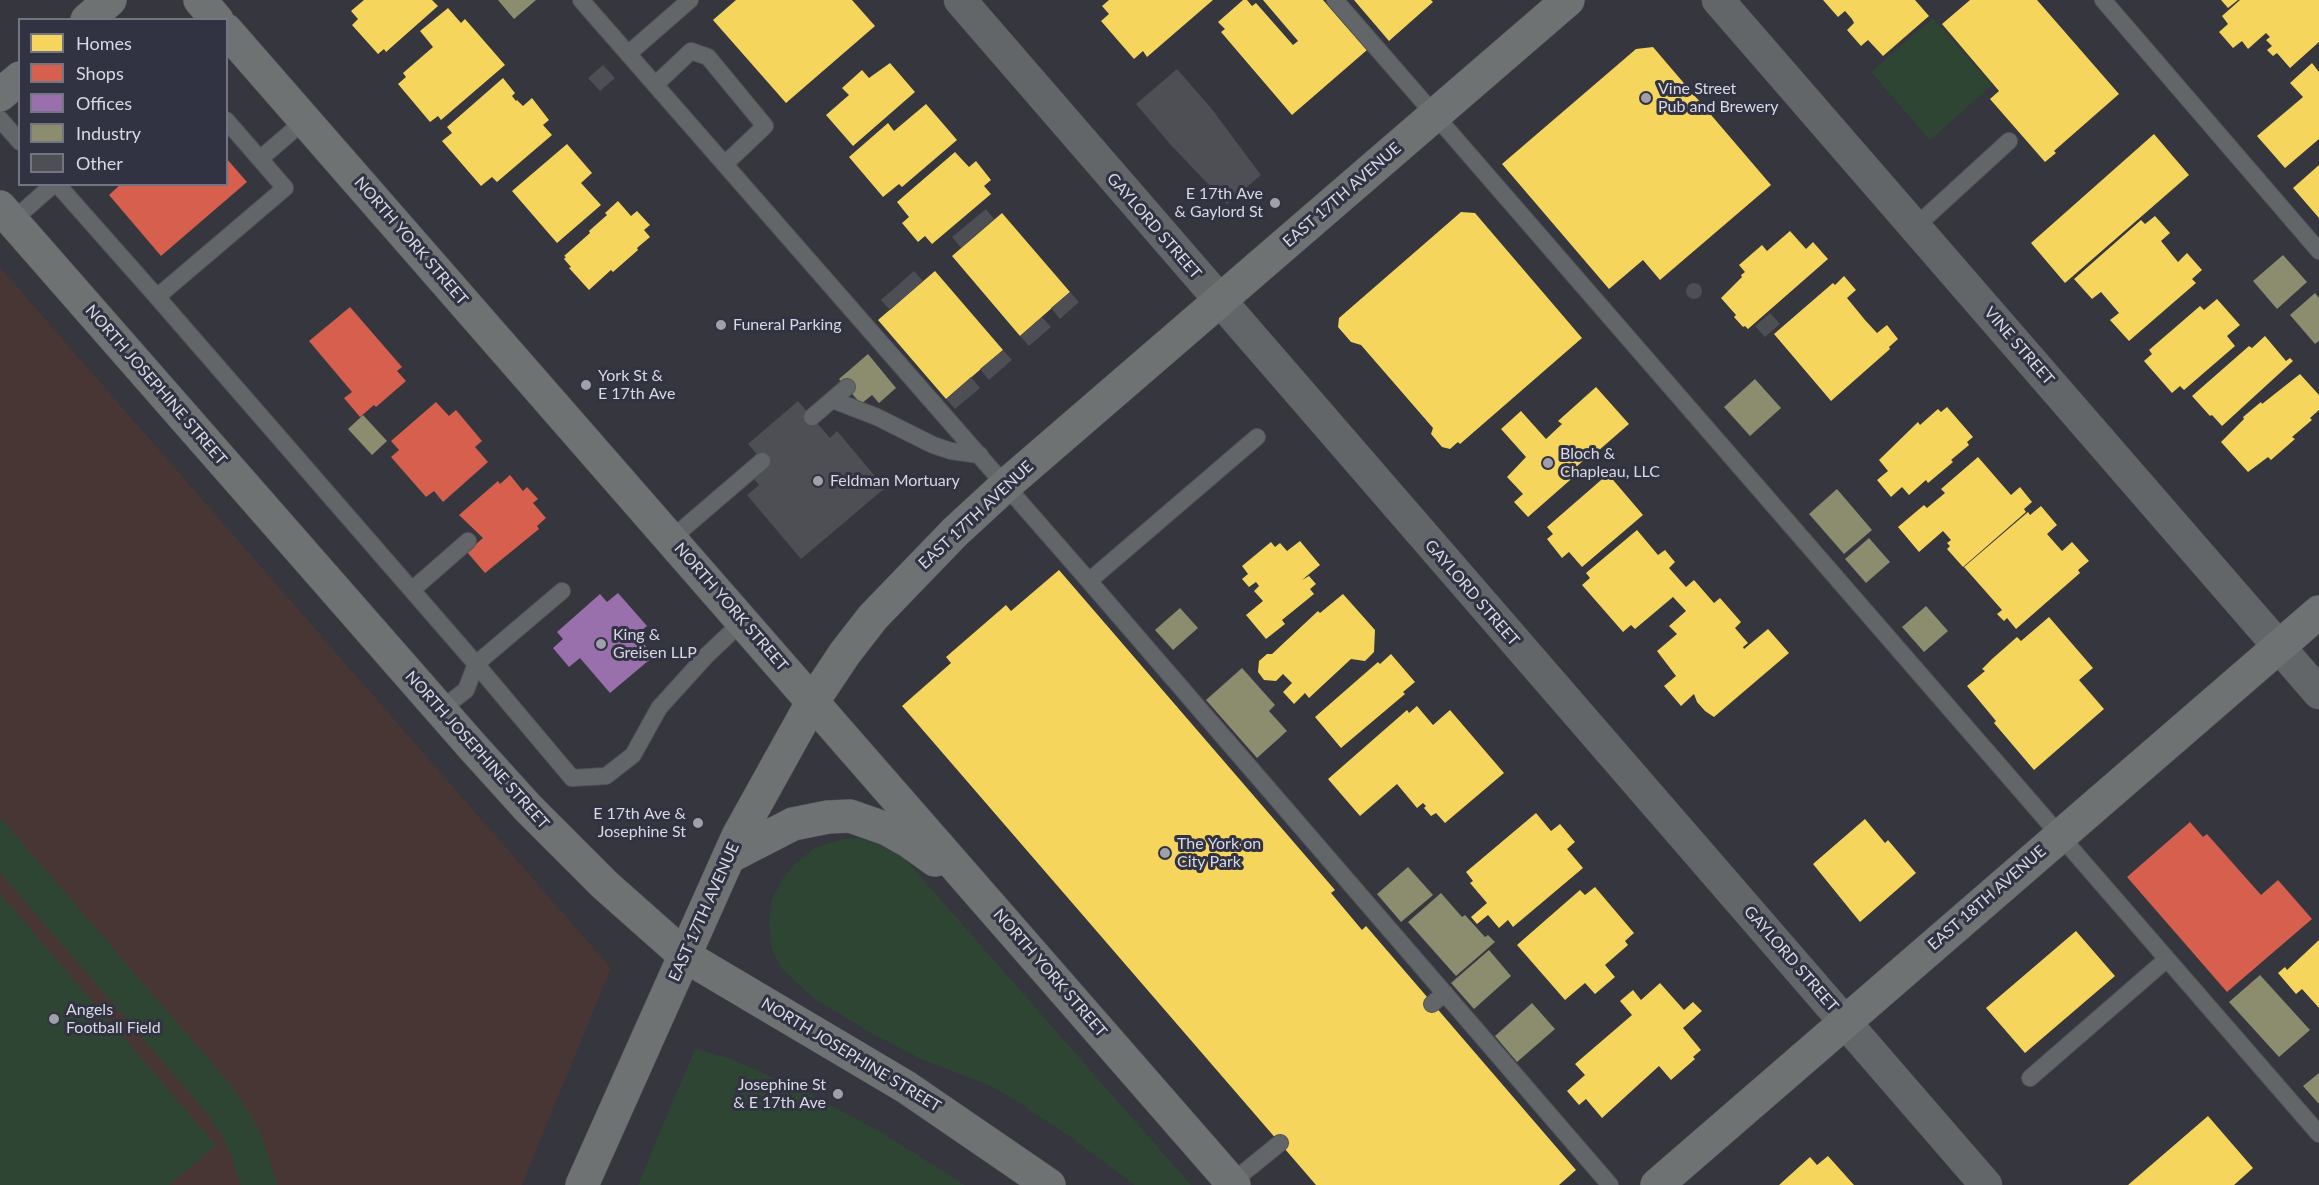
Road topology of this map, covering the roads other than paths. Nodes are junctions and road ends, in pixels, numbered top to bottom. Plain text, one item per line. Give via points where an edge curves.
1 (110, 0) edge
2 (200, 0) edge
3 (581, 0) edge
4 (690, 0) edge
5 (960, 0) edge
6 (1335, 0) edge
7 (1568, 0) edge
8 (1718, 0) edge
9 (2103, 0) edge
10 (89, 18) edge
11 (216, 18) edge
12 (228, 32) edge
13 (628, 54) junction
14 (18, 80) edge
15 (655, 84) junction
16 (0, 95) edge
17 (1435, 115) junction
18 (0, 119) edge
19 (305, 120) junction
20 (228, 122) edge
21 (18, 140) edge
22 (2009, 141) dead end
23 (260, 159) junction
24 (725, 164) junction
25 (53, 186) edge
26 (58, 186) edge
27 (6, 214) edge
28 (1915, 226) junction
29 (2319, 251) edge
30 (157, 297) junction
31 (1219, 302) junction
32 (847, 387) dead end
33 (833, 400) junction
34 (812, 417) dead end
35 (1257, 437) dead end
36 (980, 455) junction
37 (762, 461) dead end
38 (1006, 485) junction
39 (671, 539) junction
40 (468, 541) dead end
41 (1089, 581) junction
42 (412, 590) junction
43 (562, 591) dead end
44 (2319, 612) edge
45 (743, 621) junction
46 (2278, 646) junction
47 (476, 664) junction
48 (2319, 693) edge
49 (813, 701) junction
50 (440, 710) junction
51 (2060, 835) junction
52 (729, 857) junction
53 (992, 907) junction
54 (685, 956) junction
55 (2167, 959) junction
56 (1845, 1021) junction
57 (2030, 1078) dead end
58 (2319, 1134) edge
59 (1280, 1143) dead end
60 (1233, 1184) edge
61 (582, 1185) edge
62 (1049, 1185) edge
63 (1610, 1185) edge
64 (1657, 1185) edge
65 (1986, 1185) edge

1 - 10 main road
2 - 11 main road, NORTH YORK STREET
3 - 13 lane
4 - 13 lane
5 - 31 street, GAYLORD STREET
6 - 17 lane
7 - 17 main road, EAST 17TH AVENUE
8 - 28 street, VINE STREET
9 - 29 lane
12 - 19 main road, NORTH YORK STREET
13 - 15 lane
14 - 16 main road
15 - 24 lane
15 - 24 lane via 691,51 708,57 765,126
17 - 31 main road, EAST 17TH AVENUE
17 - 51 lane
18 - 21 lane
19 - 23 lane
19 - 39 main road, NORTH YORK STREET
20 - 23 lane
22 - 28 lane
23 - 30 lane via 285,188
24 - 36 lane
25 - 27 lane
26 - 30 lane
27 - 50 main road, NORTH JOSEPHINE STREET
28 - 46 street, VINE STREET
30 - 42 lane
31 - 38 main road, EAST 17TH AVENUE
31 - 56 street, GAYLORD STREET
32 - 33 lane
33 - 34 lane
33 - 36 lane via 933,445
35 - 41 lane
36 - 38 lane
37 - 39 lane
38 - 41 lane
38 - 49 main road, EAST 17TH AVENUE via 955,531 873,617
39 - 45 main road, NORTH YORK STREET
40 - 42 lane
41 - 63 lane via 1438,999
42 - 47 lane
43 - 47 lane
44 - 46 main road, EAST 18TH AVENUE
45 - 47 lane via 659,708 633,755 606,776 572,778
45 - 49 main road, NORTH YORK STREET
46 - 48 street, VINE STREET
46 - 51 main road, EAST 18TH AVENUE
47 - 50 lane via 466,690
49 - 52 main road, EAST 17TH AVENUE
49 - 53 main road, NORTH YORK STREET
50 - 54 main road, NORTH JOSEPHINE STREET via 567,848
51 - 55 lane
51 - 56 main road, EAST 18TH AVENUE
52 - 53 main road via 793,824 850,816 879,825 909,842
52 - 54 main road, EAST 17TH AVENUE
53 - 60 main road, NORTH YORK STREET
54 - 61 main road, EAST 17TH AVENUE
54 - 62 main road, NORTH JOSEPHINE STREET via 906,1087
55 - 57 lane
55 - 58 lane
56 - 64 main road, EAST 18TH AVENUE
56 - 65 street, GAYLORD STREET
59 - 60 lane

